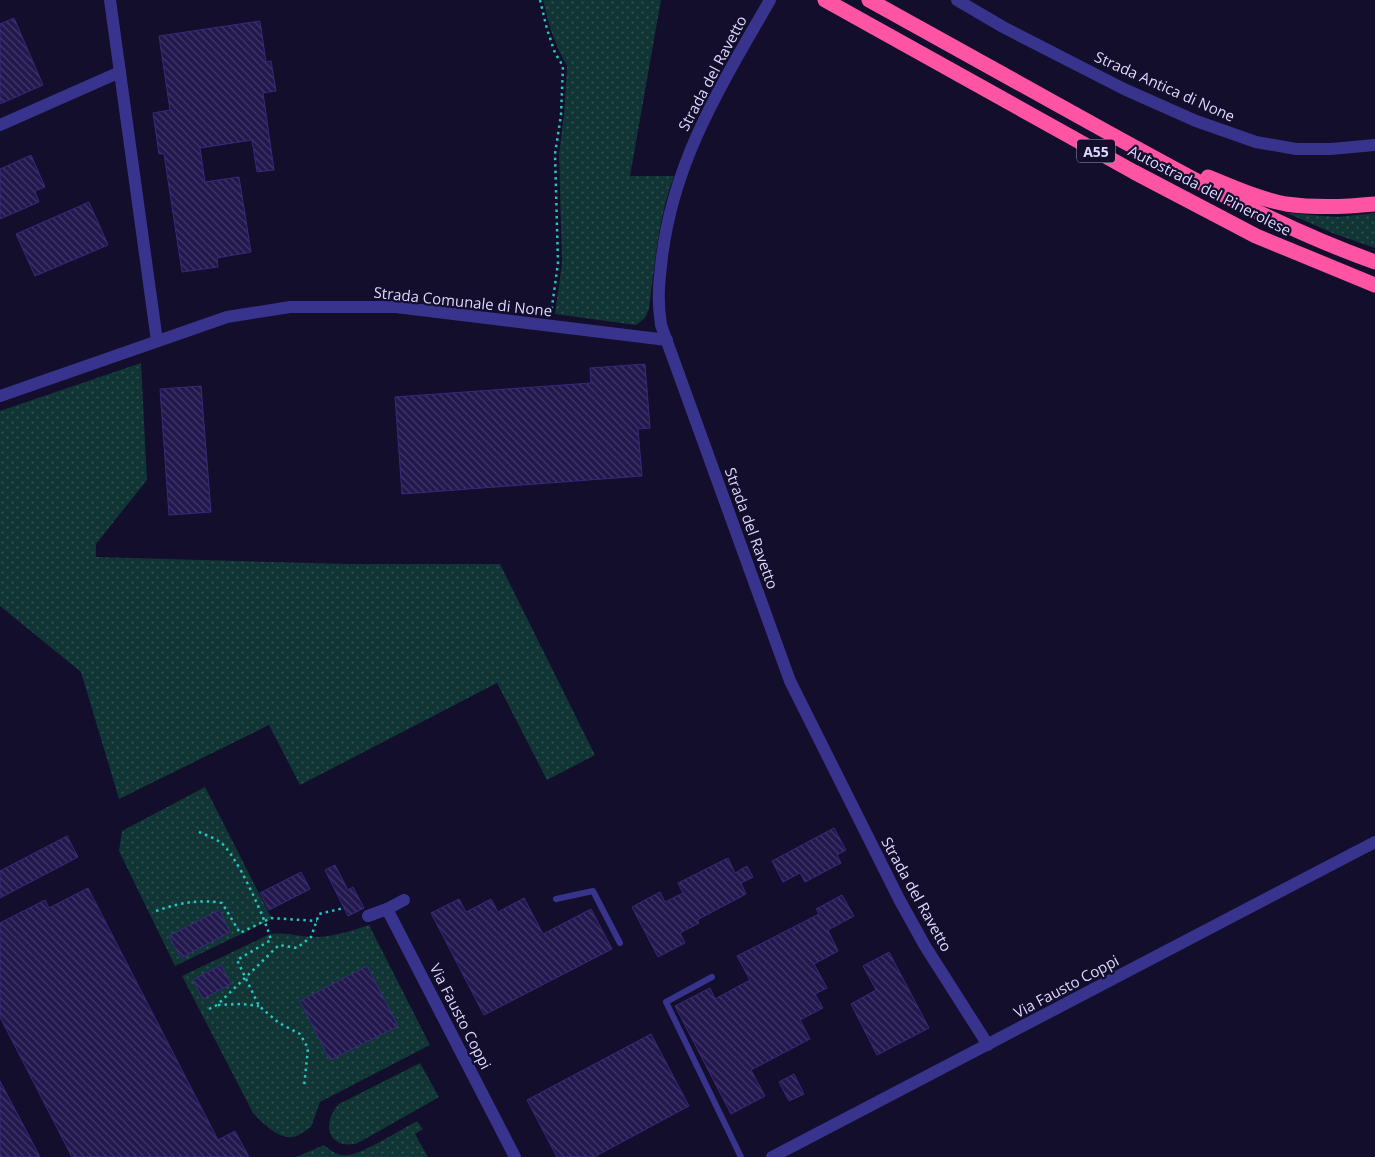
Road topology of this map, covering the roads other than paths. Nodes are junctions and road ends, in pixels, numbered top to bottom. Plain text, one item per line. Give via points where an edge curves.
1 (110, 0) edge
2 (770, 0) edge
3 (825, 0) edge
4 (869, 0) edge
5 (957, 0) edge
6 (120, 72) junction
7 (0, 125) edge
8 (1375, 145) edge
9 (1140, 150) junction
10 (1375, 204) edge
11 (1375, 262) edge
12 (1375, 285) edge
13 (157, 340) junction
14 (667, 340) junction
15 (0, 396) edge
16 (1375, 842) edge
17 (556, 899) dead end
18 (404, 900) dead end
19 (387, 908) junction
20 (368, 916) dead end
21 (620, 943) dead end
22 (712, 978) dead end
23 (988, 1045) junction
24 (515, 1157) edge
25 (741, 1157) edge
26 (772, 1157) edge

1 - 6 street
2 - 14 street, Strada del Ravetto via 715,95 675,190 658,295 661,325
3 - 12 highway, Autostrada del Pinerolese / A55 via 1256,236
4 - 9 highway, Autostrada del Pinerolese / A55
5 - 8 street, Strada Antica di None via 1124,89 1196,121 1256,142 1296,149
6 - 7 street
6 - 13 street
9 - 10 highway via 1258,197 1286,204 1337,207
9 - 11 highway, Autostrada del Pinerolese / A55 via 1269,219
13 - 14 street, Strada Comunale di None via 227,318 290,308 396,307
13 - 15 street, Strada Comunale di None
14 - 23 street, Strada del Ravetto via 790,681 899,899
16 - 23 street, Via Fausto Coppi
17 - 21 lane via 593,891
18 - 19 street
19 - 20 street
19 - 24 street, Via Fausto Coppi
22 - 25 lane via 666,1002
23 - 26 street, Via Fausto Coppi

